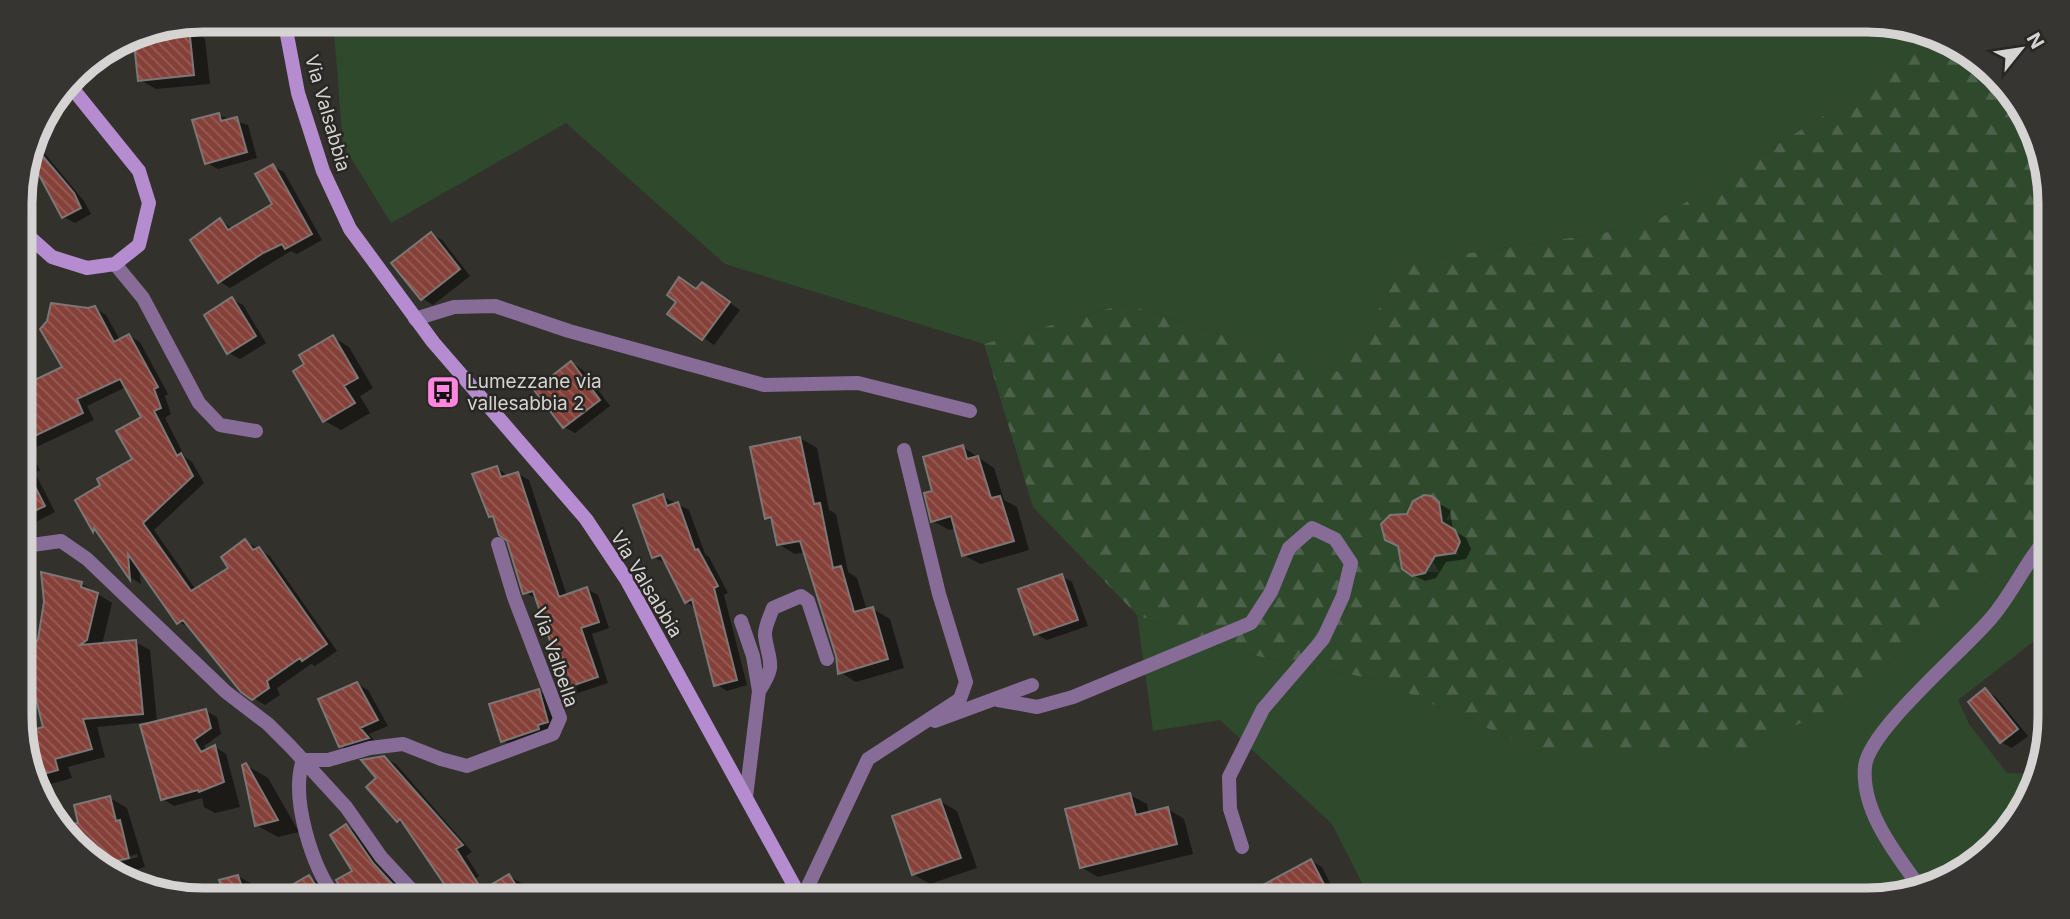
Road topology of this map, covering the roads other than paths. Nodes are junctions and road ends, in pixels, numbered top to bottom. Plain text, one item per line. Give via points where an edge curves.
1 (286, 32) edge
2 (74, 90) edge
3 (32, 239) edge
4 (115, 264) junction
5 (415, 319) junction
6 (970, 411) dead end
7 (256, 431) dead end
8 (904, 450) dead end
9 (498, 544) dead end
10 (32, 545) edge
11 (2038, 551) edge
12 (741, 621) dead end
13 (827, 659) dead end
14 (1032, 685) dead end
15 (759, 691) junction
16 (998, 700) junction
17 (918, 727) junction
18 (303, 760) junction
19 (746, 797) junction
20 (1242, 847) dead end
21 (1915, 881) edge
22 (328, 888) edge
23 (410, 888) edge
24 (796, 888) edge
25 (807, 888) edge

1 - 5 main road, Via Valsabbia via 298,93 323,171 350,229
2 - 4 main road via 139,170 149,203 139,245
3 - 4 main road via 52,257 87,268
4 - 7 street via 143,299 199,403 220,425
5 - 6 street via 454,307 495,306 764,385 858,383
5 - 19 main road, Via Valsabbia via 586,519 626,579
8 - 17 street, Via Valsabbia via 966,682 960,699
9 - 18 street, Via Valbella via 560,718 553,734 467,766 403,744 328,760
10 - 18 street via 61,541 87,559
11 - 21 street via 1992,618 1927,682 1874,744 1864,764 1866,792 1892,849
12 - 15 street
13 - 15 street via 808,601 801,596 792,598 774,608 764,633 772,661
14 - 16 street
15 - 19 street
16 - 17 street
16 - 20 street via 1037,707 1073,697 1251,624 1271,592 1289,548 1312,528 1335,539 1351,563 1343,596 1323,639 1263,709 1229,777 1230,808
17 - 25 street, Via Valsabbia via 868,759
18 - 22 street via 297,778 312,854
18 - 23 street
19 - 24 main road, Via Valsabbia

